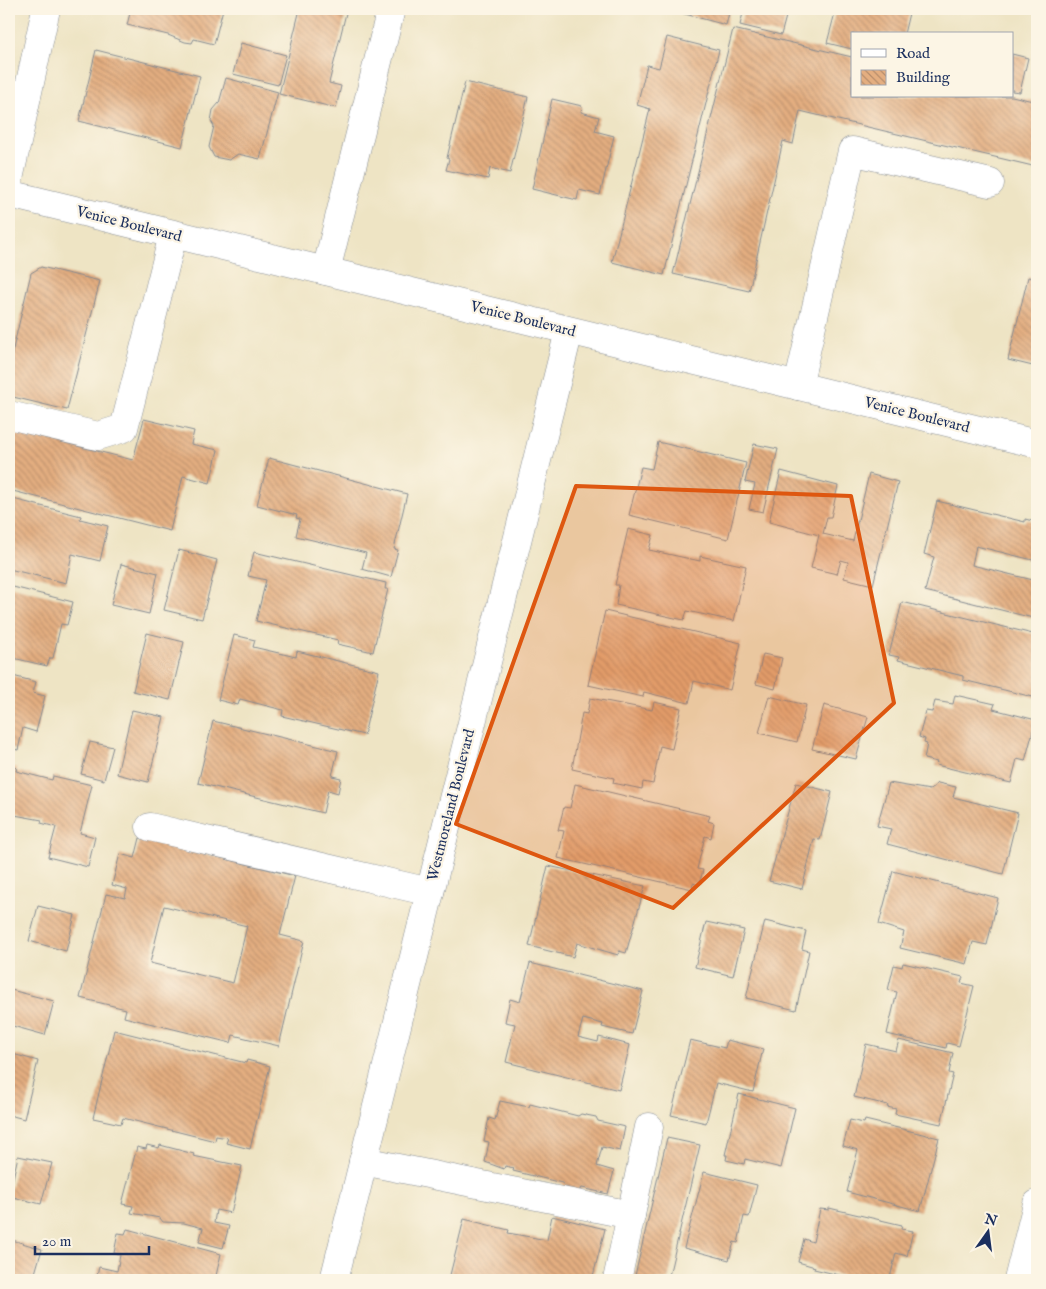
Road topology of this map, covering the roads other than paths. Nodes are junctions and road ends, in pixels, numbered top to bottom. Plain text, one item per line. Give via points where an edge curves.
1 (46, 9) edge
2 (390, 13) dead end
3 (9, 179) edge
4 (990, 183) dead end
5 (9, 194) edge
6 (173, 235) junction
7 (326, 271) junction
8 (569, 331) junction
9 (798, 386) junction
10 (9, 416) edge
11 (1037, 444) edge
12 (150, 827) dead end
13 (430, 892) junction
14 (649, 1127) dead end
15 (364, 1161) junction
16 (1037, 1204) edge
17 (631, 1215) junction
18 (334, 1280) edge
19 (616, 1280) edge
20 (1018, 1280) edge

1 - 3 street
2 - 7 street
4 - 9 street via 852,151
5 - 6 street, Venice Boulevard
6 - 7 street, Venice Boulevard
6 - 10 street via 124,428 98,436
7 - 8 street, Venice Boulevard
8 - 9 street, Venice Boulevard
8 - 13 street, Westmoreland Boulevard
9 - 11 street, Venice Boulevard
12 - 13 street
13 - 15 street, Westmoreland Boulevard
14 - 17 street
15 - 17 street
15 - 18 street, Westmoreland Boulevard
16 - 20 street
17 - 19 street

